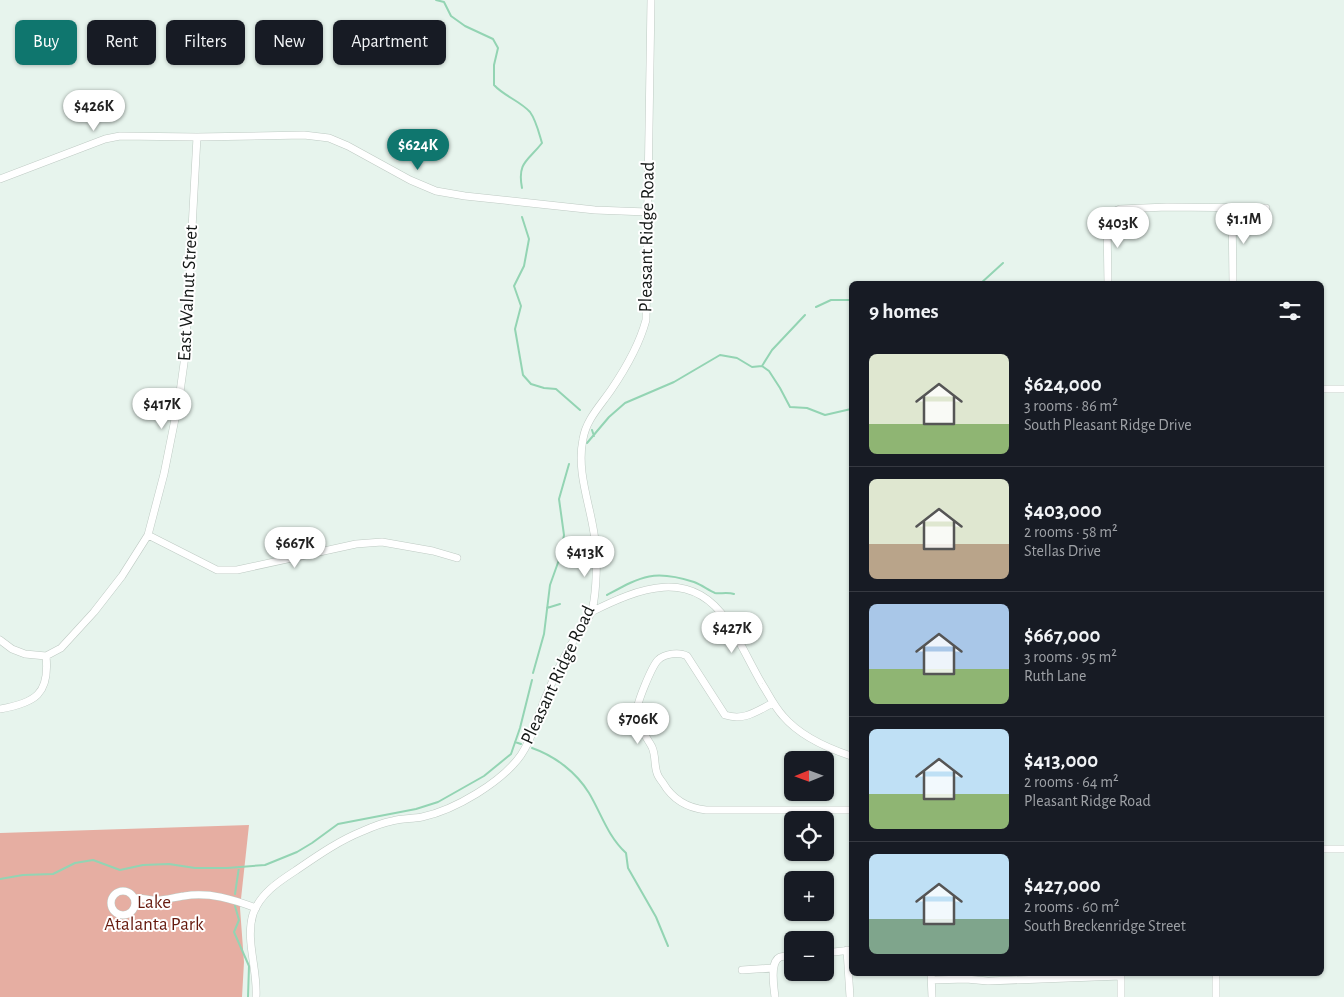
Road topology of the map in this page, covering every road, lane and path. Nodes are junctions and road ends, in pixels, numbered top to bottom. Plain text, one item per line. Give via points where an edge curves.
1 (651, 0) edge
2 (197, 138) junction
3 (0, 179) edge
4 (1232, 207) junction
5 (1266, 208) dead end
6 (647, 212) junction
7 (1108, 281) edge
8 (1233, 281) edge
9 (1324, 389) edge
10 (1344, 389) edge
11 (148, 535) junction
12 (457, 558) dead end
13 (592, 612) junction
14 (0, 640) edge
15 (46, 656) junction
16 (773, 703) junction
17 (0, 709) edge
18 (849, 755) edge
19 (849, 810) edge
20 (1324, 849) edge
21 (1344, 849) edge
22 (134, 898) dead end
23 (256, 908) junction
24 (849, 950) edge
25 (834, 952) edge
26 (784, 957) edge
27 (773, 968) junction
28 (742, 970) dead end
29 (850, 976) edge
30 (1099, 976) edge
31 (1121, 976) edge
32 (1216, 976) edge
33 (931, 977) edge
34 (256, 997) edge
35 (775, 997) edge
36 (850, 997) edge
37 (932, 997) edge
38 (1121, 997) edge
39 (1216, 997) edge

1 - 6 street, Pleasant Ridge Road
2 - 3 street via 120,136 105,139
2 - 6 street via 304,135 329,138 436,191 595,210
2 - 11 street, East Walnut Street via 185,356 170,445
4 - 5 street
4 - 7 street via 1120,209 1111,213 1107,223
4 - 8 street
6 - 13 street, Pleasant Ridge Road via 648,300 642,336 586,426 580,460 596,550
9 - 10 street
11 - 12 street via 217,570 237,570 356,544 382,542
11 - 15 street, East Walnut Street via 94,612 61,648
13 - 16 street via 651,588 695,591 711,602 726,620
13 - 23 street, Pleasant Ridge Road via 547,694 530,741 510,768 483,789 447,808 424,816 391,821 330,848 265,893
14 - 15 street via 25,654
15 - 17 street via 48,673 39,695 26,704
16 - 18 street via 795,728
16 - 19 street via 745,717 725,715 687,656 681,653 658,660 638,701 637,714 643,734 652,746 657,774 668,791 678,802 694,809
20 - 21 street
22 - 23 street via 154,901 207,894
23 - 34 street, Pleasant Ridge Road via 250,940
24 - 25 street
26 - 27 street via 779,957
27 - 28 street
27 - 35 street
29 - 36 street
30 - 33 street via 988,981
31 - 38 street
32 - 39 street
33 - 37 street

